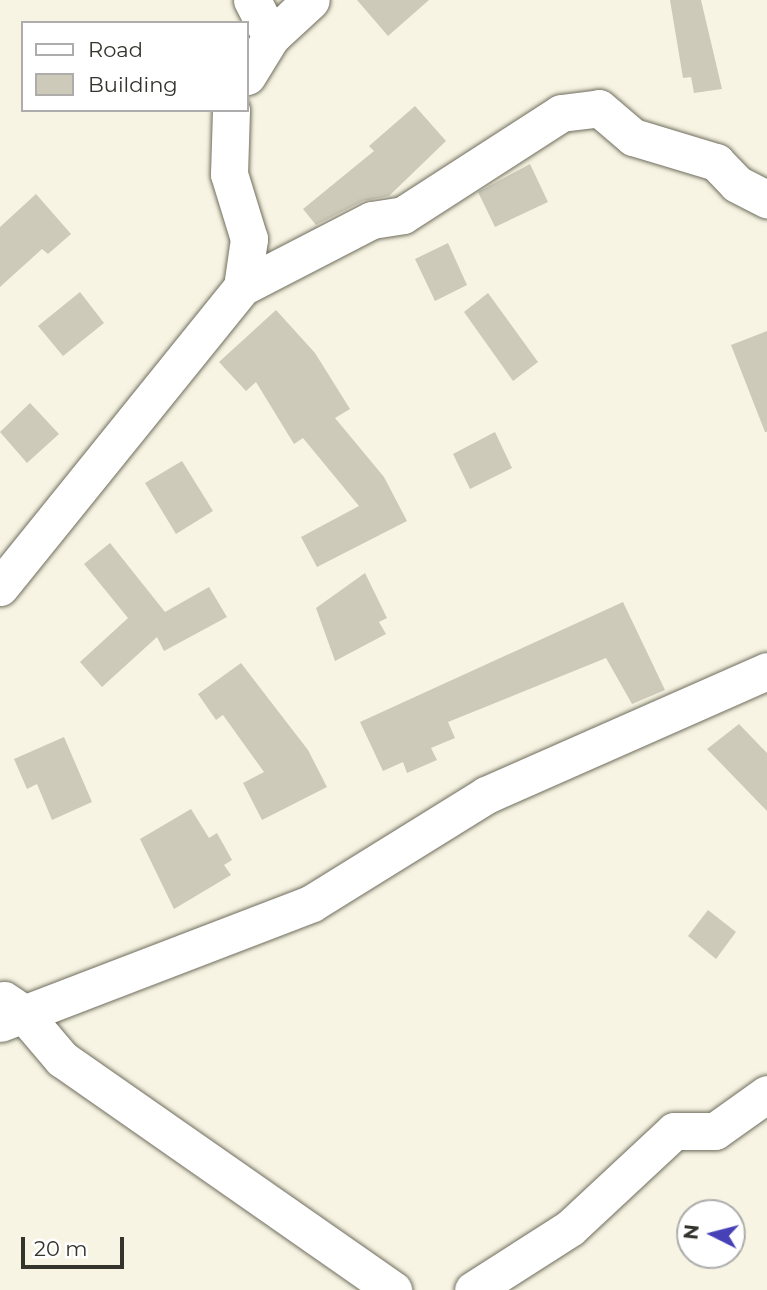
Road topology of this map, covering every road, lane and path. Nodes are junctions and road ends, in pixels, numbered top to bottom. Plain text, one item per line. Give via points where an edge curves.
1 (252, 0) edge
2 (311, 0) edge
3 (271, 37) junction
4 (248, 74) edge
5 (231, 112) edge
6 (767, 199) edge
7 (242, 287) junction
8 (0, 587) edge
9 (767, 671) edge
10 (7, 1011) edge
11 (767, 1094) edge
12 (393, 1290) edge
13 (473, 1290) edge

1 - 3 street
2 - 3 street
3 - 4 street
5 - 7 street via 229,174 249,239
6 - 7 street via 737,184 716,162 634,137 599,108 561,113 403,215 372,220
7 - 8 street
9 - 10 street via 486,795 312,903
10 - 12 street via 62,1059
11 - 13 street via 715,1131 674,1131 570,1228

